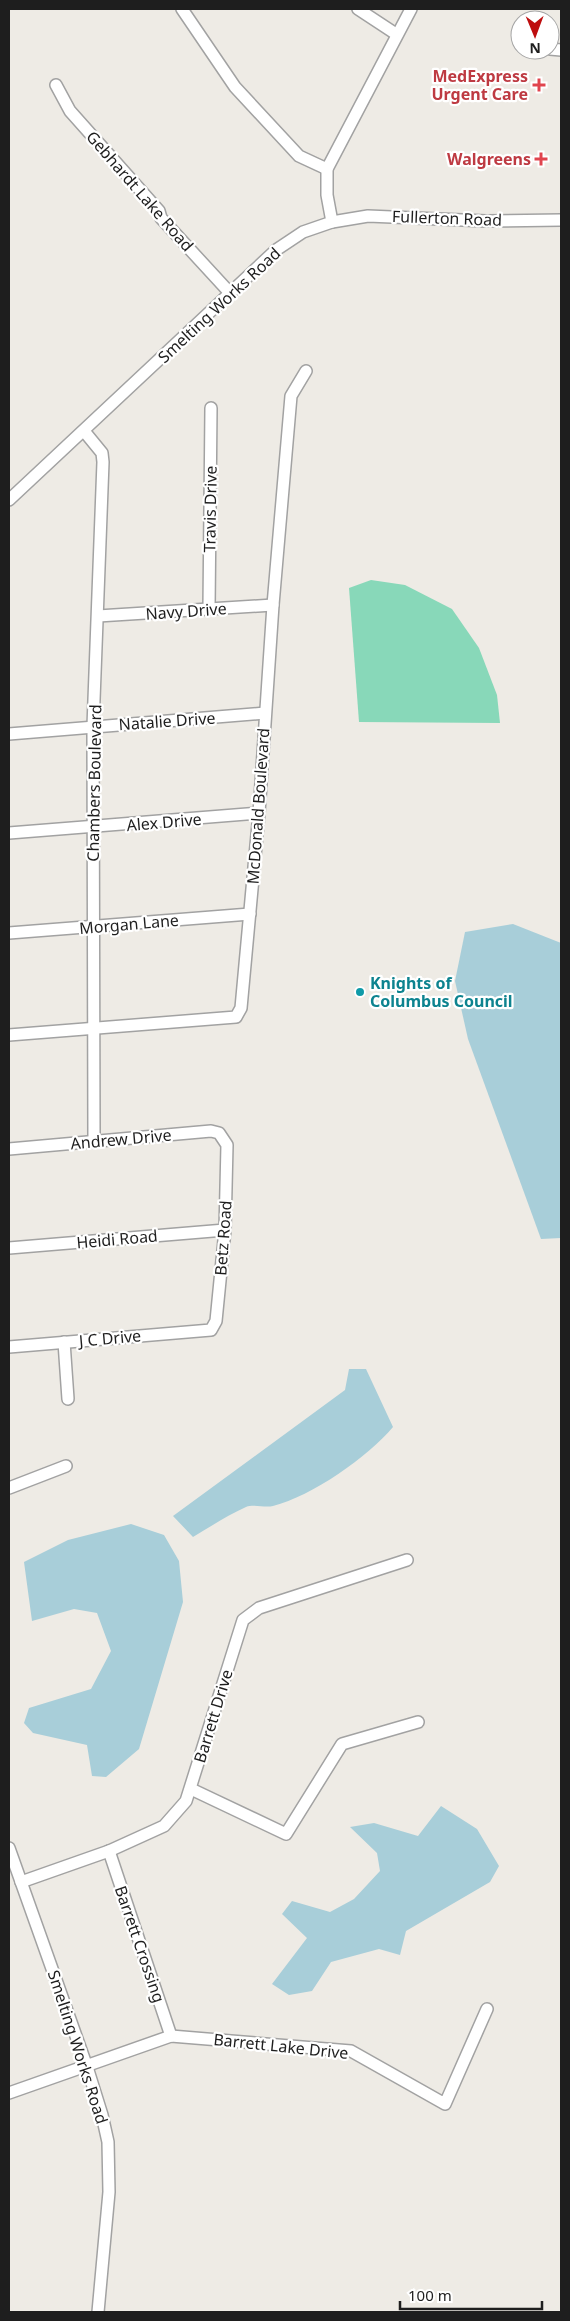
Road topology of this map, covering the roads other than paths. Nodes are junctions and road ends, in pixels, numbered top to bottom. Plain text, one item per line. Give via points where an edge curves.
1 (182, 9) edge
2 (358, 9) edge
3 (411, 9) edge
4 (396, 34) junction
5 (56, 85) dead end
6 (327, 169) junction
7 (561, 220) edge
8 (332, 222) junction
9 (230, 293) junction
10 (306, 371) dead end
11 (211, 408) dead end
12 (84, 431) junction
13 (9, 500) edge
14 (273, 605) junction
15 (209, 609) junction
16 (98, 616) junction
17 (265, 714) junction
18 (93, 726) junction
19 (9, 734) edge
20 (259, 813) junction
21 (93, 827) junction
22 (9, 833) edge
23 (250, 914) junction
24 (93, 927) junction
25 (9, 934) edge
26 (93, 1028) junction
27 (9, 1035) edge
28 (94, 1141) junction
29 (227, 1145) joint
30 (9, 1149) edge
31 (226, 1230) junction
32 (9, 1248) edge
33 (211, 1330) joint
34 (64, 1342) junction
35 (9, 1347) edge
36 (68, 1399) dead end
37 (66, 1466) dead end
38 (9, 1488) edge
39 (407, 1560) dead end
40 (418, 1722) dead end
41 (191, 1789) junction
42 (9, 1848) edge
43 (109, 1851) junction
44 (21, 1882) junction
45 (488, 2009) dead end
46 (171, 2036) junction
47 (87, 2067) junction
48 (9, 2080) edge
49 (11, 2093) edge
50 (98, 2312) edge

1 - 6 street via 235,87 299,156
2 - 4 street
3 - 4 street
4 - 6 street
5 - 9 street, Gebhardt Lake Road via 70,111
6 - 8 street
7 - 8 street, Fullerton Road via 486,221 368,216
8 - 9 street, Smelting Works Road via 303,232 276,250
9 - 12 street, Smelting Works Road
10 - 14 street, McDonald Boulevard via 291,396
11 - 15 street, Travis Drive
12 - 13 street, Smelting Works Road
12 - 16 street, Chambers Boulevard via 102,453 104,462
14 - 15 street, Navy Drive
14 - 17 street, McDonald Boulevard
15 - 16 street, Navy Drive
16 - 18 street, Chambers Boulevard
17 - 18 street, Natalie Drive
17 - 20 street, McDonald Boulevard
18 - 19 street, Natalie Drive
18 - 21 street, Chambers Boulevard
20 - 21 street, Alex Drive
20 - 23 street, McDonald Boulevard
21 - 22 street, Alex Drive
21 - 24 street, Chambers Boulevard
23 - 24 street, Morgan Lane
23 - 26 street, McDonald Boulevard via 241,1008 236,1017
24 - 25 street, Morgan Lane
24 - 26 street, Chambers Boulevard
26 - 27 street, McDonald Boulevard
26 - 28 street, Chambers Boulevard
28 - 29 street, Andrew Drive via 211,1131 219,1133
28 - 30 street, Andrew Drive
29 - 31 street, Betz Road
31 - 32 street, Heidi Road
31 - 33 street, Betz Road via 216,1320
33 - 34 street, J C Drive
34 - 35 street, J C Drive
34 - 36 street
37 - 38 street
39 - 41 street, Barrett Drive via 259,1608 243,1620
40 - 41 street via 342,1744 286,1834
41 - 43 street, Barrett Drive via 186,1801 164,1826
42 - 44 street, Smelting Works Road
43 - 44 street, Barrett Drive
43 - 46 street, Barrett Crossing
44 - 47 street, Smelting Works Road
45 - 46 street, Barrett Lake Drive via 445,2104 351,2051
46 - 47 street, Barrett Lake Drive
47 - 49 street, Barrett Lake Drive
47 - 50 street, Smelting Works Road via 108,2142 110,2192
48 - 49 street

